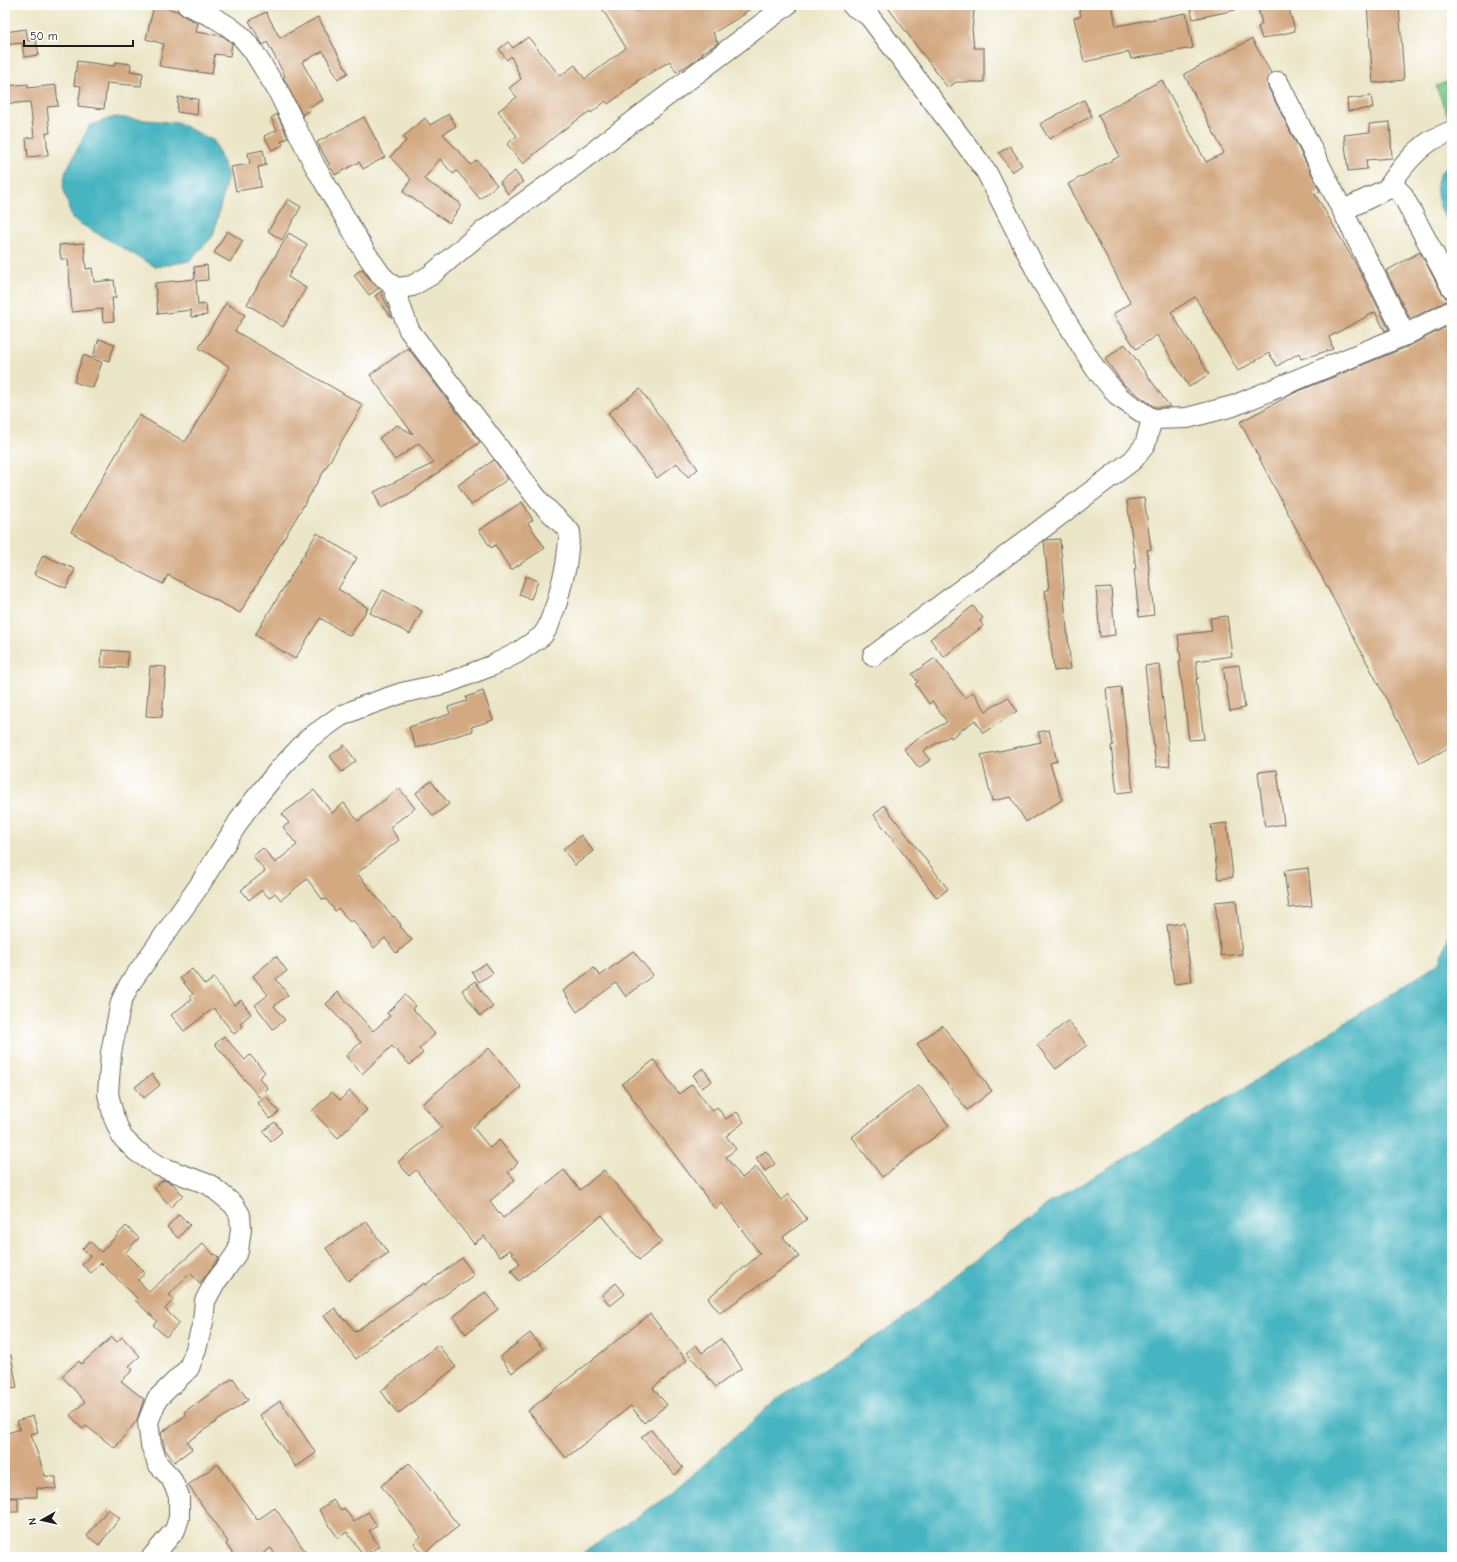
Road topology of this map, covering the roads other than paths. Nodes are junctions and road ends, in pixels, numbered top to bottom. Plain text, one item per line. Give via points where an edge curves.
1 (187, 5) edge
2 (787, 5) edge
3 (852, 5) edge
4 (214, 12) edge
5 (1278, 82) dead end
6 (1452, 131) edge
7 (1387, 189) junction
8 (1344, 210) junction
9 (393, 286) junction
10 (1452, 288) edge
11 (1452, 311) edge
12 (1405, 335) junction
13 (1152, 419) junction
14 (873, 656) dead end
15 (152, 1557) edge

1 - 4 street
2 - 9 street via 569,170 477,236 431,275 412,286
3 - 13 street via 869,16 986,171 1042,282 1095,368 1119,397
4 - 9 street via 252,49 278,91 315,166 365,252 381,275
5 - 8 street
6 - 7 street via 1432,140 1416,153
7 - 8 street
7 - 10 street via 1396,188 1402,194
8 - 12 street
9 - 15 street via 410,330 540,502 570,532 566,566 548,626 542,636 517,653 447,683 402,693 359,708 339,717 308,739 244,813 199,886 129,985 121,1002 111,1053 108,1094 122,1137 136,1151 159,1166 210,1185 234,1205 240,1215 241,1229 238,1251 205,1301 203,1322 189,1368 157,1399 148,1422 151,1445 158,1464 171,1478 179,1496 180,1518 175,1530
11 - 12 street
12 - 13 street via 1233,406 1186,418
13 - 14 street via 1145,445 1133,460

